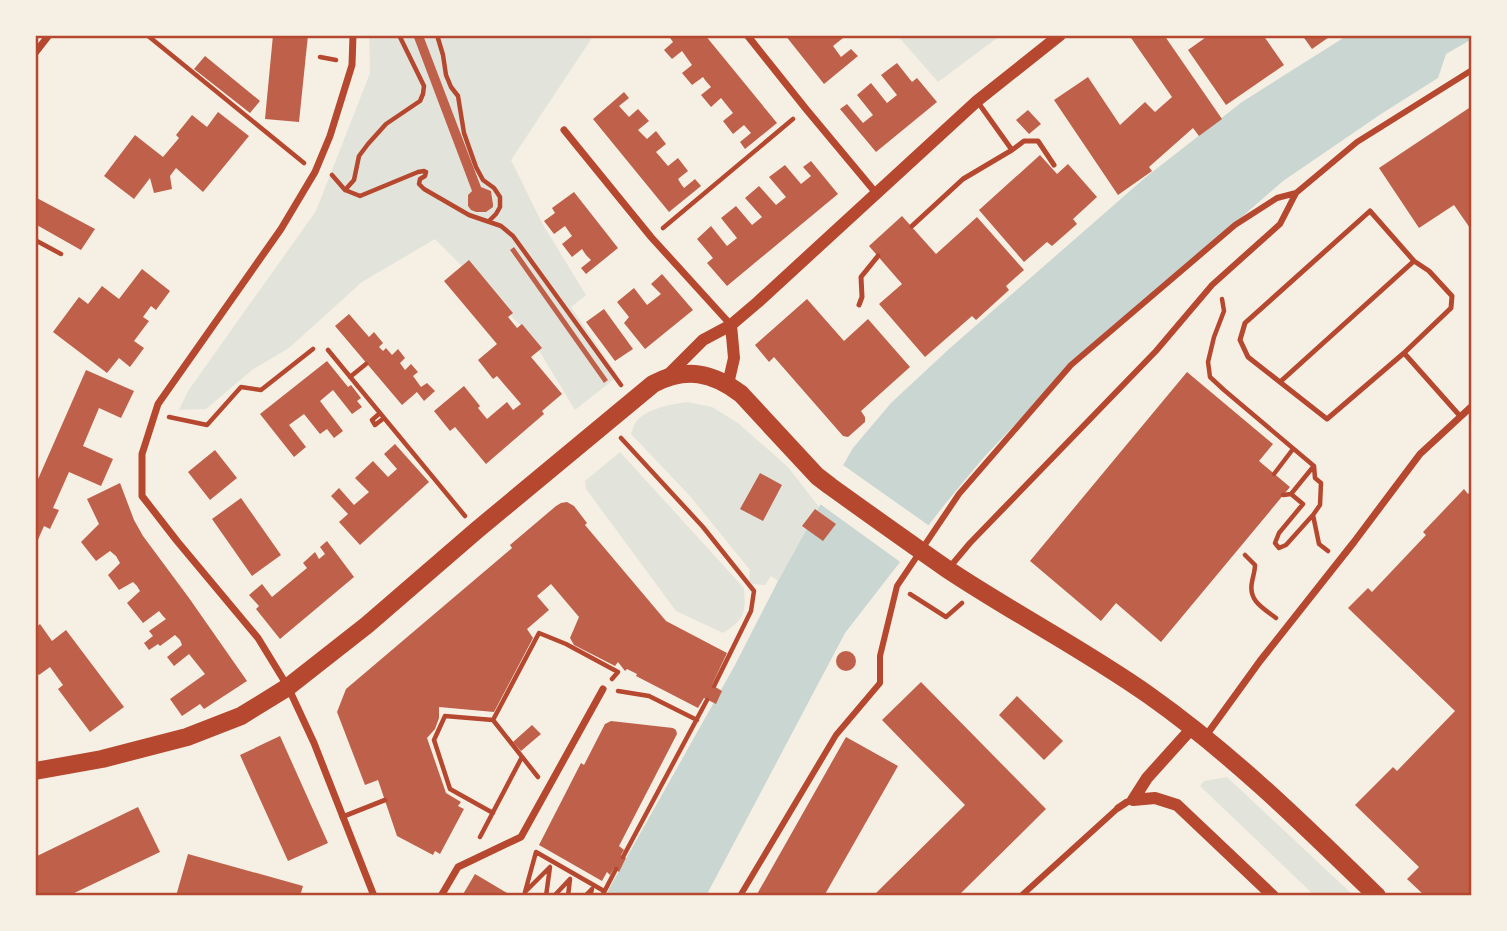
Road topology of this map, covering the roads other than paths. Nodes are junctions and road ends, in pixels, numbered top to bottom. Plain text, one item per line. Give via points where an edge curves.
1 (49, 35) edge
2 (353, 35) edge
3 (747, 35) edge
4 (1060, 35) edge
5 (35, 53) edge
6 (1472, 70) edge
7 (977, 101) junction
8 (564, 130) dead end
9 (1012, 150) junction
10 (1054, 165) dead end
11 (876, 193) junction
12 (1296, 193) junction
13 (912, 226) dead end
14 (878, 256) dead end
15 (1414, 261) junction
16 (859, 305) dead end
17 (731, 325) junction
18 (1404, 354) junction
19 (665, 377) junction
20 (1280, 382) junction
21 (728, 384) junction
22 (1472, 406) edge
23 (1460, 416) junction
24 (948, 569) junction
25 (288, 687) junction
26 (603, 690) road end
27 (1199, 732) junction
28 (35, 771) edge
29 (385, 800) dead end
30 (1133, 800) junction
31 (1118, 808) joint
32 (342, 817) junction
33 (374, 896) edge
34 (441, 896) edge
35 (740, 896) edge
36 (1021, 896) edge
37 (1273, 896) edge
38 (1377, 896) edge

1 - 5 street
2 - 25 street via 352,65 315,172 281,229 158,404 142,454 142,496 258,638
3 - 11 street
4 - 7 street
6 - 12 street via 1357,142
7 - 9 lane
7 - 11 street
8 - 17 street via 651,237
9 - 10 lane via 1024,141 1038,141
9 - 13 lane via 963,179
11 - 17 street
12 - 24 street via 1280,224 1212,285 1156,351
12 - 35 street via 1277,198 1236,225 1071,365 958,494 897,586 880,656 880,683 836,735
14 - 16 lane via 861,277
15 - 18 lane via 1452,296 1451,308
15 - 20 lane
15 - 20 lane via 1370,211 1302,271 1245,323 1240,340 1248,357
17 - 19 street via 703,340
17 - 21 street via 734,358
18 - 20 lane via 1327,419
18 - 23 lane
19 - 21 main road via 706,374
19 - 25 main road
21 - 24 main road via 817,476
22 - 23 street
23 - 27 street via 1420,454 1288,627
24 - 27 main road via 1087,654
25 - 28 main road via 241,716 187,737
25 - 32 street
26 - 34 street via 521,836 458,867
27 - 30 street via 1147,778
27 - 38 main road
29 - 32 lane
30 - 31 street
30 - 37 street via 1155,798 1177,805
31 - 36 street
32 - 33 street

